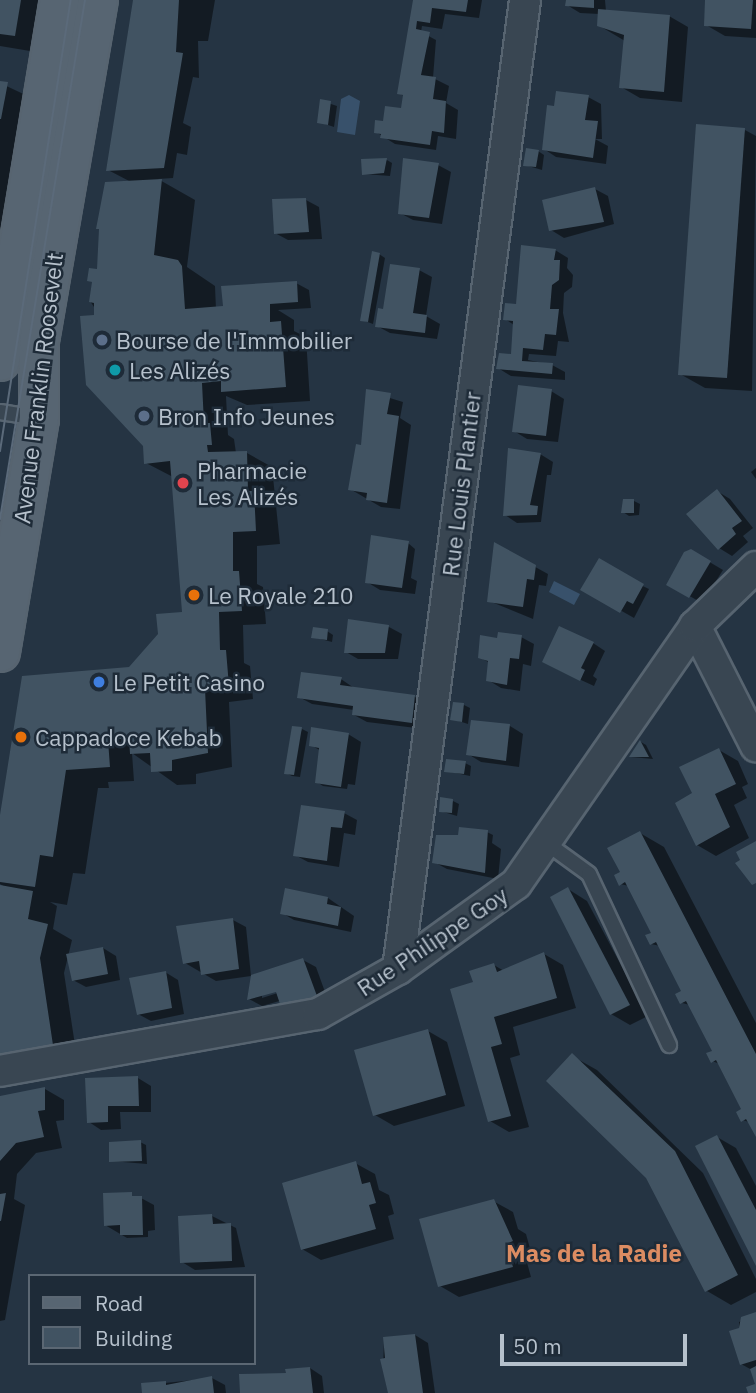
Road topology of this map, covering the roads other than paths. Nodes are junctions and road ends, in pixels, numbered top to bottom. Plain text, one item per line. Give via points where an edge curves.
1 (60, 0) edge
2 (97, 0) edge
3 (525, 0) edge
4 (0, 361) edge
5 (0, 412) edge
6 (39, 419) junction
7 (756, 567) edge
8 (695, 626) junction
9 (1, 644) edge
10 (756, 746) edge
11 (545, 842) junction
12 (398, 969) junction
13 (669, 1045) dead end
14 (0, 1071) edge

1 - 4 main road, Avenue Franklin Roosevelt
2 - 6 main road, Avenue Franklin Roosevelt via 39,341
3 - 12 street, Rue Louis Plantier
5 - 6 lane
6 - 9 main road, Avenue Franklin Roosevelt
7 - 8 street, Rue Philippe Goy
8 - 10 street
8 - 11 street, Rue Philippe Goy
11 - 12 street, Rue Philippe Goy via 516,884
11 - 13 lane via 589,874
12 - 14 street, Rue Philippe Goy via 318,1014

